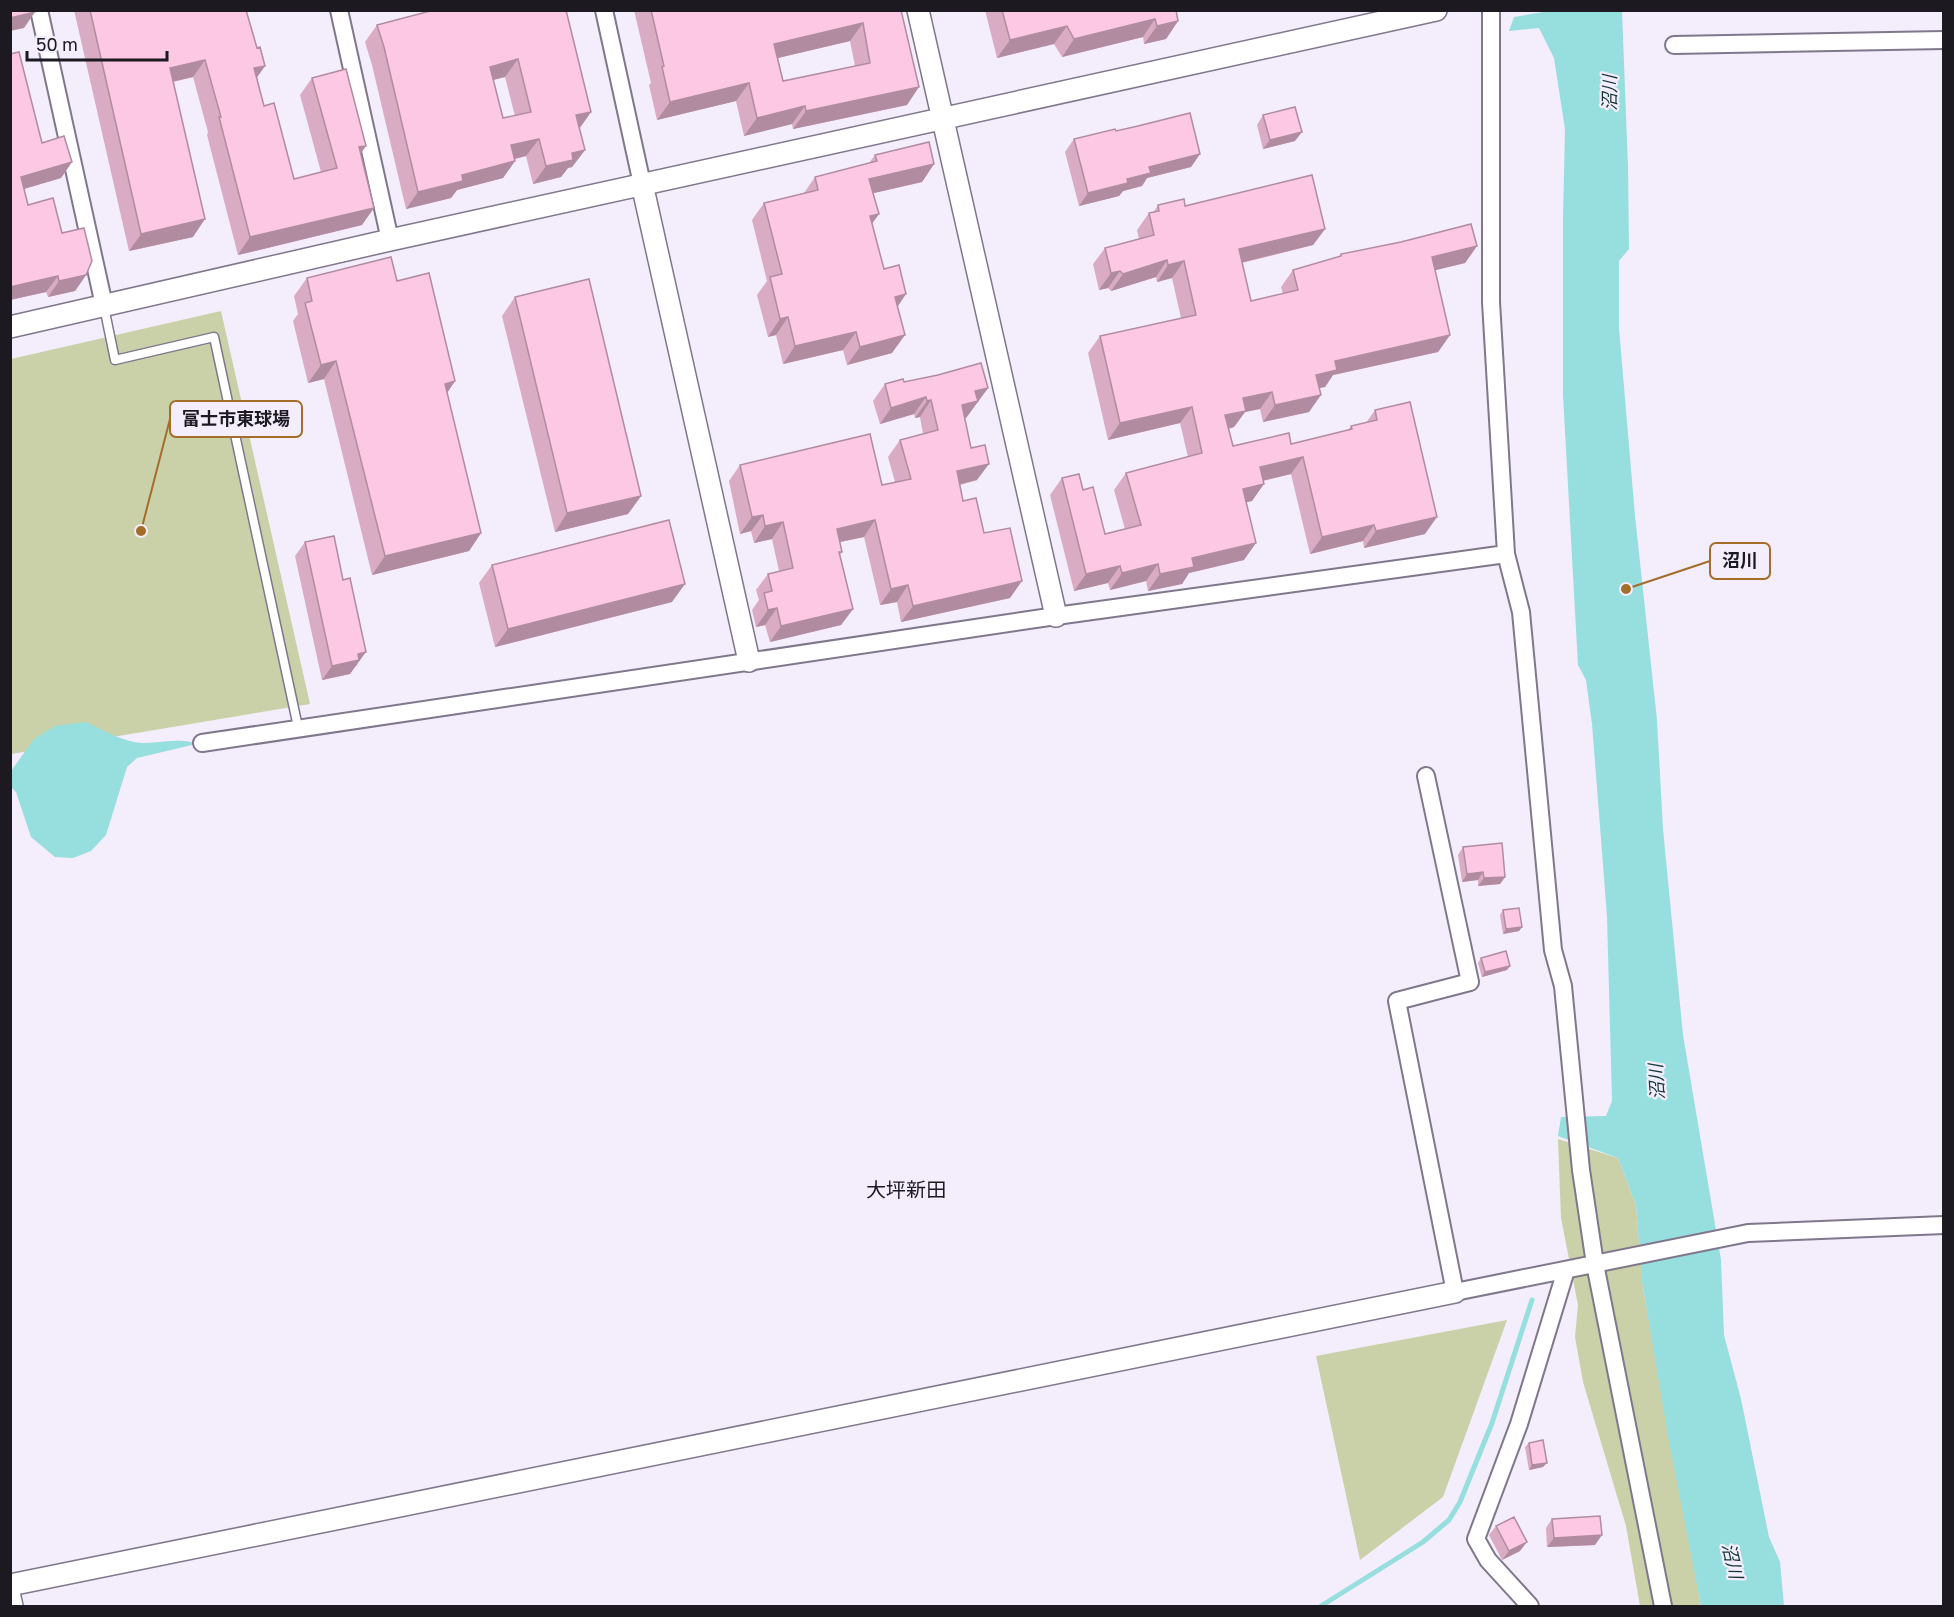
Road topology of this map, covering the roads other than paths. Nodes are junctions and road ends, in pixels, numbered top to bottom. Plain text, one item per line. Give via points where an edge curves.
1 (39, 10) edge
2 (339, 10) edge
3 (604, 10) edge
4 (918, 10) edge
5 (1436, 10) edge
6 (1491, 10) edge
7 (1944, 40) edge
8 (1674, 45) dead end
9 (943, 119) junction
10 (642, 184) junction
11 (390, 240) junction
12 (104, 305) junction
13 (10, 327) edge
14 (1506, 554) junction
15 (1056, 616) junction
16 (749, 661) junction
17 (298, 727) junction
18 (202, 743) dead end
19 (1426, 776) dead end
20 (1944, 1225) edge
21 (1595, 1264) junction
22 (1566, 1270) junction
23 (1455, 1292) junction
24 (10, 1586) edge
25 (10, 1597) edge
26 (12, 1606) edge
27 (1530, 1606) edge
28 (1663, 1606) edge

1 - 12 street
2 - 11 street
3 - 10 street
4 - 9 street
5 - 9 street
6 - 14 street via 1491,302
7 - 8 street
9 - 10 street
9 - 15 street
10 - 11 street
10 - 16 street
11 - 12 street
12 - 13 street
12 - 17 lane via 115,360 214,337
14 - 15 street
14 - 21 street via 1521,612 1553,950 1563,986 1581,1170
15 - 16 street
16 - 17 street
17 - 18 street
19 - 23 street via 1470,982 1397,1001
20 - 21 street via 1748,1233
21 - 22 street
21 - 28 street
22 - 23 street
22 - 27 street via 1519,1424 1476,1539 1488,1560
23 - 24 street
25 - 26 street

